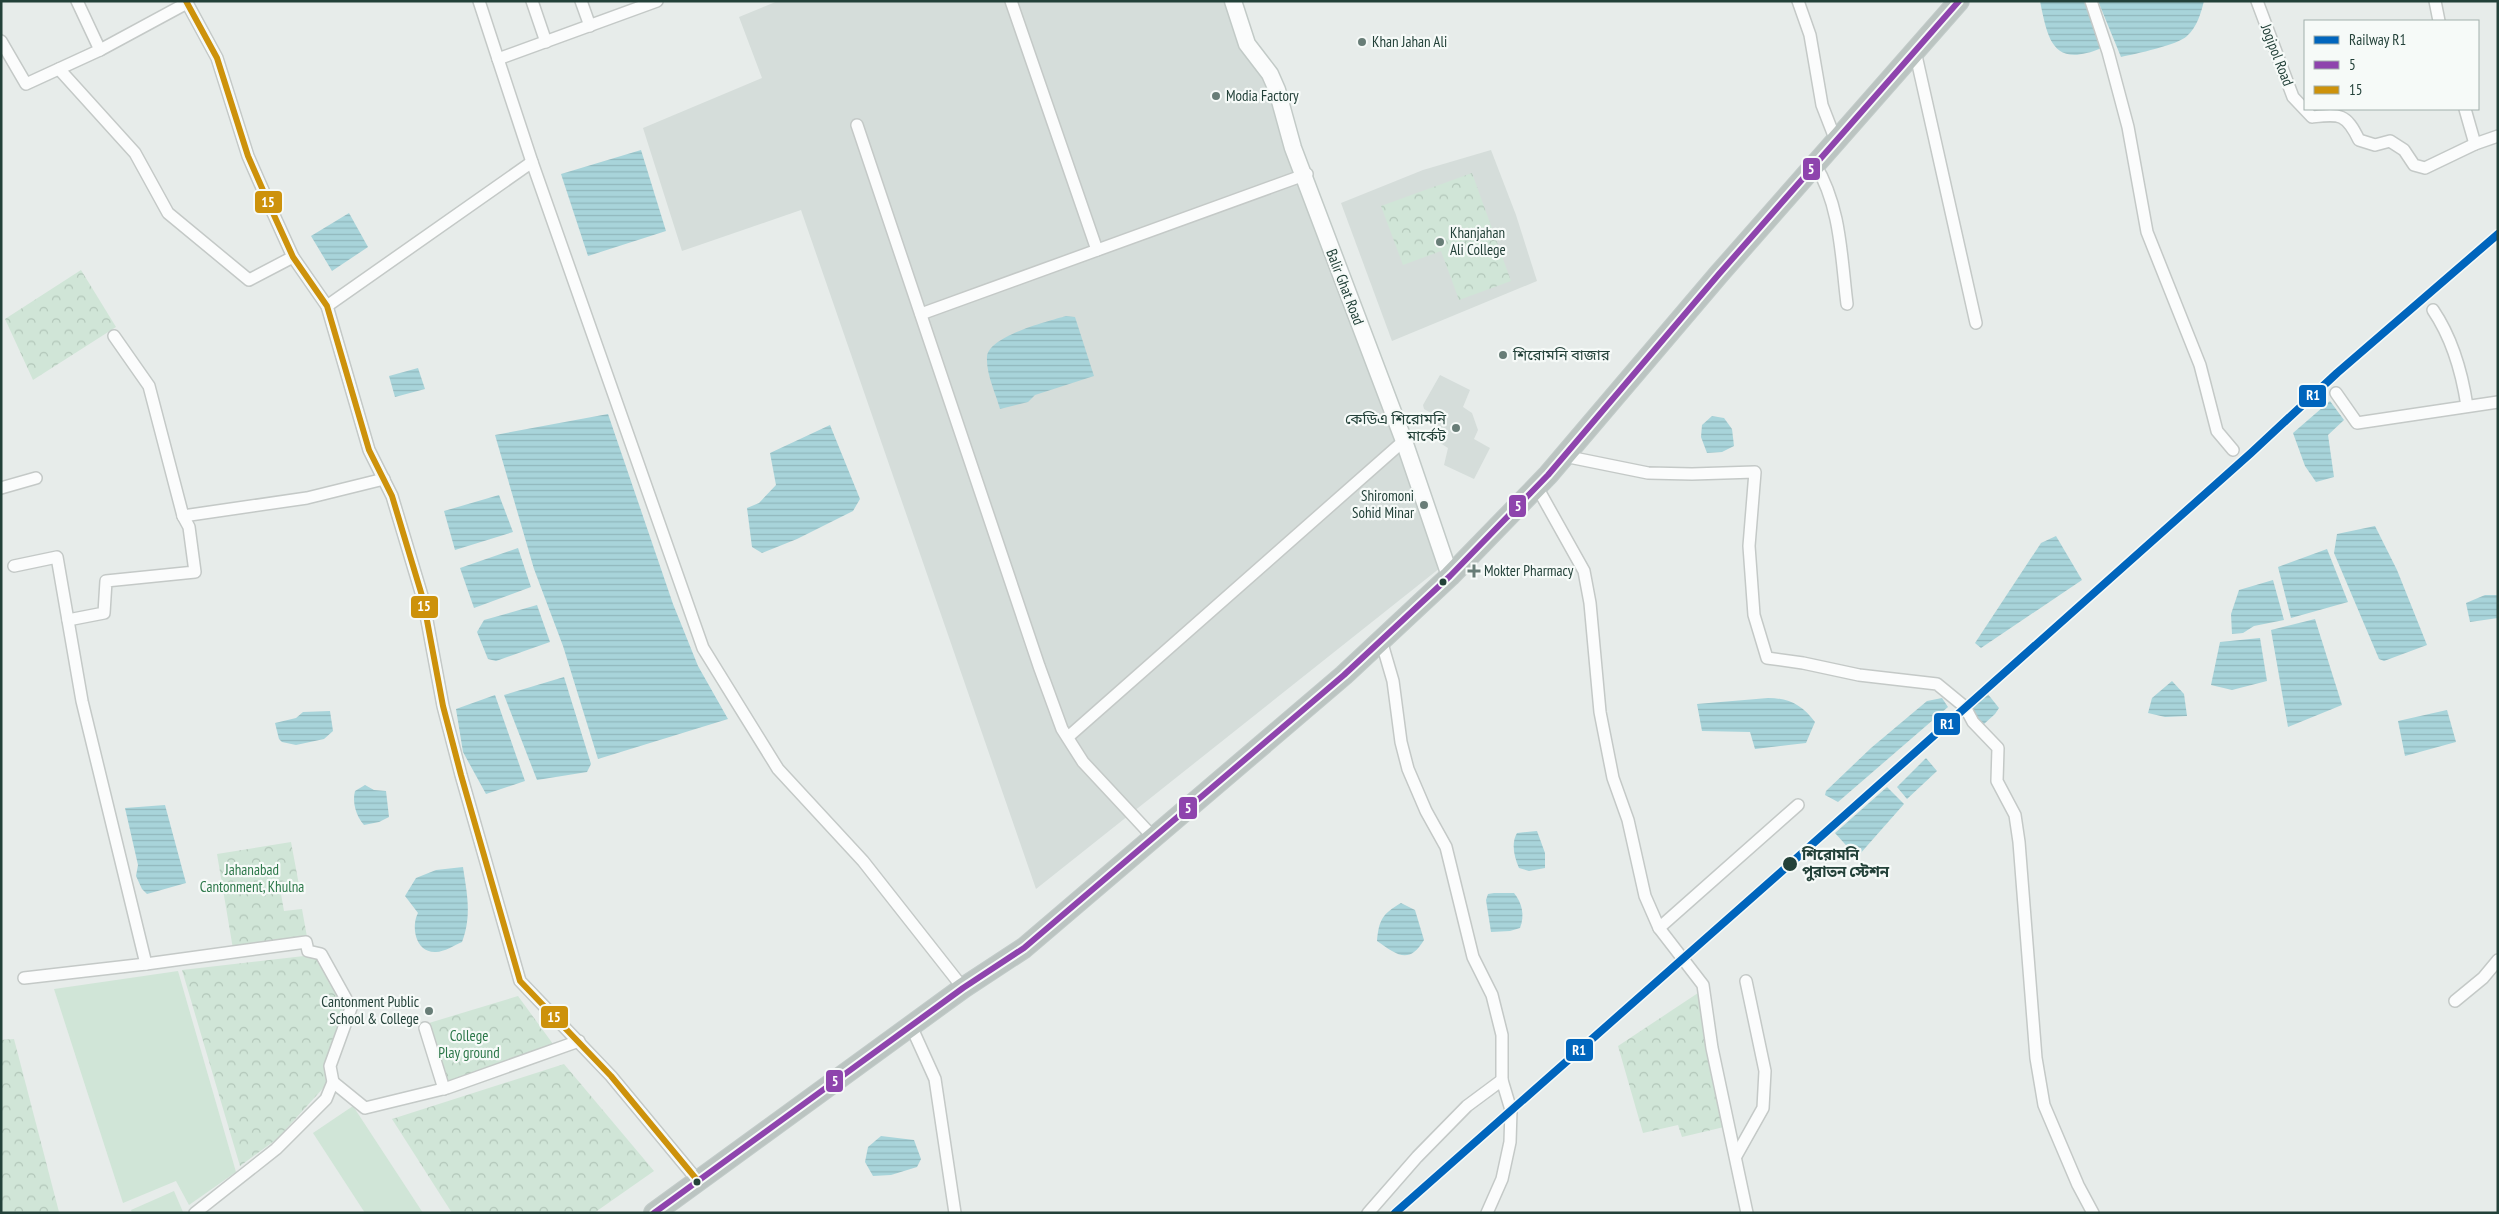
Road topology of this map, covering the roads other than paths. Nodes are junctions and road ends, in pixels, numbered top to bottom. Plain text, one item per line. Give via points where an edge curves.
1 (77, 1) edge
2 (479, 1) edge
3 (532, 1) edge
4 (581, 1) edge
5 (656, 1) edge
6 (1011, 1) edge
7 (1233, 1) edge
8 (1238, 1) edge
9 (1798, 1) edge
10 (1959, 1) edge
11 (2092, 1) edge
12 (2257, 1) edge
13 (2434, 1) edge
14 (187, 2) edge
15 (630, 6) edge
16 (2439, 20) edge
17 (590, 26) junction
18 (1, 41) edge
19 (546, 42) junction
20 (100, 50) junction
21 (1915, 52) junction
22 (498, 58) junction
23 (59, 69) junction
24 (2304, 109) edge
25 (2305, 110) edge
26 (2465, 110) edge
27 (857, 125) dead end
28 (2498, 136) edge
29 (1836, 141) junction
30 (2475, 144) junction
31 (532, 162) junction
32 (1815, 164) junction
33 (1305, 174) junction
34 (1097, 250) junction
35 (294, 257) junction
36 (1847, 304) dead end
37 (327, 306) junction
38 (2433, 310) dead end
39 (921, 314) junction
40 (1976, 323) dead end
41 (114, 336) dead end
42 (2336, 394) dead end
43 (2498, 402) edge
44 (2467, 406) junction
45 (1406, 440) junction
46 (2233, 450) dead end
47 (1564, 456) junction
48 (36, 478) dead end
49 (384, 479) junction
50 (1537, 487) junction
51 (1, 488) edge
52 (183, 516) junction
53 (14, 566) dead end
54 (1452, 575) junction
55 (68, 620) junction
56 (1381, 640) junction
57 (1068, 737) junction
58 (1798, 805) dead end
59 (1153, 837) junction
60 (1658, 928) junction
61 (2498, 960) edge
62 (146, 964) junction
63 (24, 978) dead end
64 (1746, 981) dead end
65 (963, 988) junction
66 (2455, 1001) dead end
67 (911, 1026) junction
68 (426, 1028) dead end
69 (579, 1041) junction
70 (1502, 1080) junction
71 (332, 1082) junction
72 (444, 1089) junction
73 (1736, 1156) junction
74 (698, 1181) junction
75 (195, 1213) edge
76 (654, 1213) edge
77 (955, 1213) edge
78 (1368, 1213) edge
79 (1487, 1213) edge
80 (1747, 1213) edge
81 (2093, 1213) edge

1 - 20 street
2 - 22 street
3 - 19 street
4 - 17 street
5 - 15 street
6 - 34 street
7 - 33 street, Balir Ghat Road via 1247,44 1270,74 1277,90 1293,148
8 - 33 street, Balir Ghat Road via 1250,42 1274,72 1281,88
9 - 29 street via 1810,35 1822,105
10 - 21 highway
11 - 46 street via 2128,127 2147,232 2200,365 2217,431
12 - 24 street, Jogipol Road via 2293,98
13 - 16 street
14 - 20 street
14 - 35 street via 216,58 248,156
15 - 17 street
17 - 19 street
18 - 23 street via 26,84
19 - 22 street
20 - 23 street
21 - 29 highway
21 - 40 street
22 - 31 street
23 - 35 street via 135,153 168,213 248,280
25 - 30 street, Jogipol Road via 2312,117 2337,114 2351,123 2359,140 2375,146 2390,140 2404,150 2414,165 2425,168
26 - 30 street
27 - 39 street
28 - 30 street
29 - 32 highway
31 - 37 street
31 - 65 street via 702,648 778,769 863,861
32 - 36 street via 1834,205
32 - 47 highway
33 - 34 street
33 - 45 street, Balir Ghat Road
34 - 39 street
35 - 37 street
37 - 49 street via 369,450
38 - 44 street via 2447,334 2464,384
39 - 57 street via 1039,666 1062,729
41 - 52 street via 149,386
42 - 44 street via 2357,423
43 - 44 street
45 - 54 street, Balir Ghat Road
45 - 57 street
47 - 50 highway
47 - 81 street via 1648,472 1755,472 1749,546 1754,615 1767,658 1860,675 1937,684 1965,707 1972,722 1998,748 1997,781 2015,815 2036,1058 2044,1105
48 - 51 street
49 - 52 street via 307,498
49 - 69 street via 392,496 422,600 452,740 520,981
50 - 54 highway
50 - 60 street via 1584,571 1600,712 1613,778 1628,820 1645,896
52 - 55 street via 189,527 195,572 106,581 104,613
53 - 55 street via 57,557
54 - 56 highway
55 - 62 street via 82,701
56 - 59 highway
56 - 70 street via 1393,681 1400,742 1408,769 1446,847 1473,958 1492,995 1502,1035
57 - 59 street via 1083,762
58 - 60 street
59 - 65 highway via 1024,948
60 - 73 street via 1703,985 1712,1048
61 - 66 street via 2483,978
62 - 63 street
62 - 71 street via 306,942 308,951 321,954 351,1008 330,1066
64 - 73 street via 1764,1071 1763,1108
65 - 67 highway
67 - 74 highway
67 - 77 street via 935,1079
68 - 72 street
69 - 72 street
69 - 74 street
70 - 78 street via 1467,1106
70 - 79 street via 1511,1110 1510,1142 1502,1179
71 - 72 street via 365,1108
71 - 75 street via 326,1099 276,1149
73 - 80 street
74 - 76 highway

